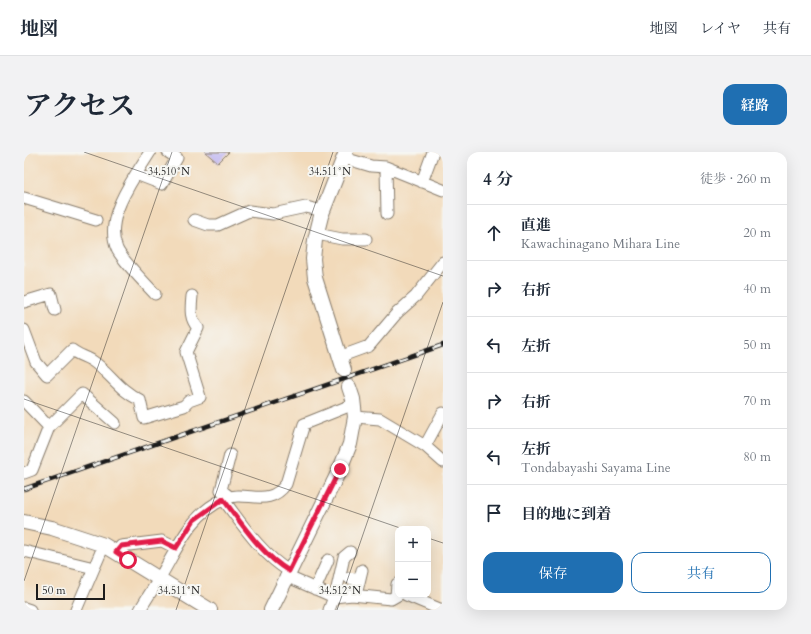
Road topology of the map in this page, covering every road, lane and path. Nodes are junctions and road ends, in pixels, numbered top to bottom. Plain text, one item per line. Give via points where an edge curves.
1 (150, 152) edge
2 (168, 152) edge
3 (433, 152) edge
4 (344, 154) edge
5 (386, 167) junction
6 (136, 174) junction
7 (422, 182) junction
8 (443, 190) edge
9 (24, 198) edge
10 (323, 211) junction
11 (387, 214) dead end
12 (96, 220) dead end
13 (194, 220) dead end
14 (316, 234) junction
15 (366, 239) dead end
16 (443, 262) edge
17 (155, 294) dead end
18 (192, 296) dead end
19 (24, 302) edge
20 (55, 310) dead end
21 (24, 330) edge
22 (342, 364) joint
23 (349, 387) dead end
24 (24, 401) edge
25 (354, 410) junction
26 (443, 413) edge
27 (115, 423) dead end
28 (49, 427) junction
29 (425, 446) junction
30 (230, 455) dead end
31 (443, 462) edge
32 (24, 472) edge
33 (226, 498) junction
34 (24, 522) edge
35 (104, 545) junction
36 (176, 548) junction
37 (24, 551) edge
38 (116, 552) junction
39 (350, 552) dead end
40 (323, 564) dead end
41 (94, 568) junction
42 (288, 574) junction
43 (357, 576) dead end
44 (160, 579) junction
45 (315, 589) junction
46 (356, 595) junction
47 (395, 596) edge
48 (334, 597) junction
49 (416, 598) edge
50 (442, 607) edge
51 (24, 608) edge
52 (30, 610) edge
53 (76, 610) edge
54 (140, 610) edge
55 (210, 610) edge
56 (271, 610) edge
57 (329, 610) edge

1 - 6 street
2 - 6 street via 177,158 162,184
3 - 7 street
4 - 5 street via 371,166
4 - 10 main road
5 - 7 street
5 - 11 street
6 - 17 street via 114,221 112,234 117,250
7 - 8 street
9 - 12 street
10 - 13 street via 306,207 273,214 249,211 218,225 208,225
10 - 14 main road
14 - 15 street via 342,239
14 - 22 main road via 315,278
16 - 22 street via 416,296 397,313 369,346
18 - 21 street via 189,308 198,328 186,352 200,397 184,406 144,418 140,400 128,395 91,360 79,356 72,350 46,375 36,362
19 - 20 street via 51,294
23 - 25 main road
24 - 28 street
25 - 29 street via 380,419
25 - 33 street via 304,424 286,484 274,496
25 - 42 main road via 350,444 340,469
26 - 29 street
27 - 28 street via 82,394
28 - 32 street via 32,470
29 - 31 street
30 - 33 street via 222,490
33 - 36 street via 194,520
33 - 42 street via 250,536
34 - 35 main road
35 - 38 main road
35 - 41 street
36 - 38 street via 162,541 121,546
36 - 44 street
37 - 41 street
38 - 44 main road
39 - 48 street via 344,557
40 - 45 street
41 - 53 street
42 - 45 street
42 - 56 main road
43 - 46 street
44 - 54 street
44 - 55 main road
45 - 48 street
46 - 47 street via 391,599
46 - 48 street
48 - 57 street
49 - 50 street
51 - 52 street

